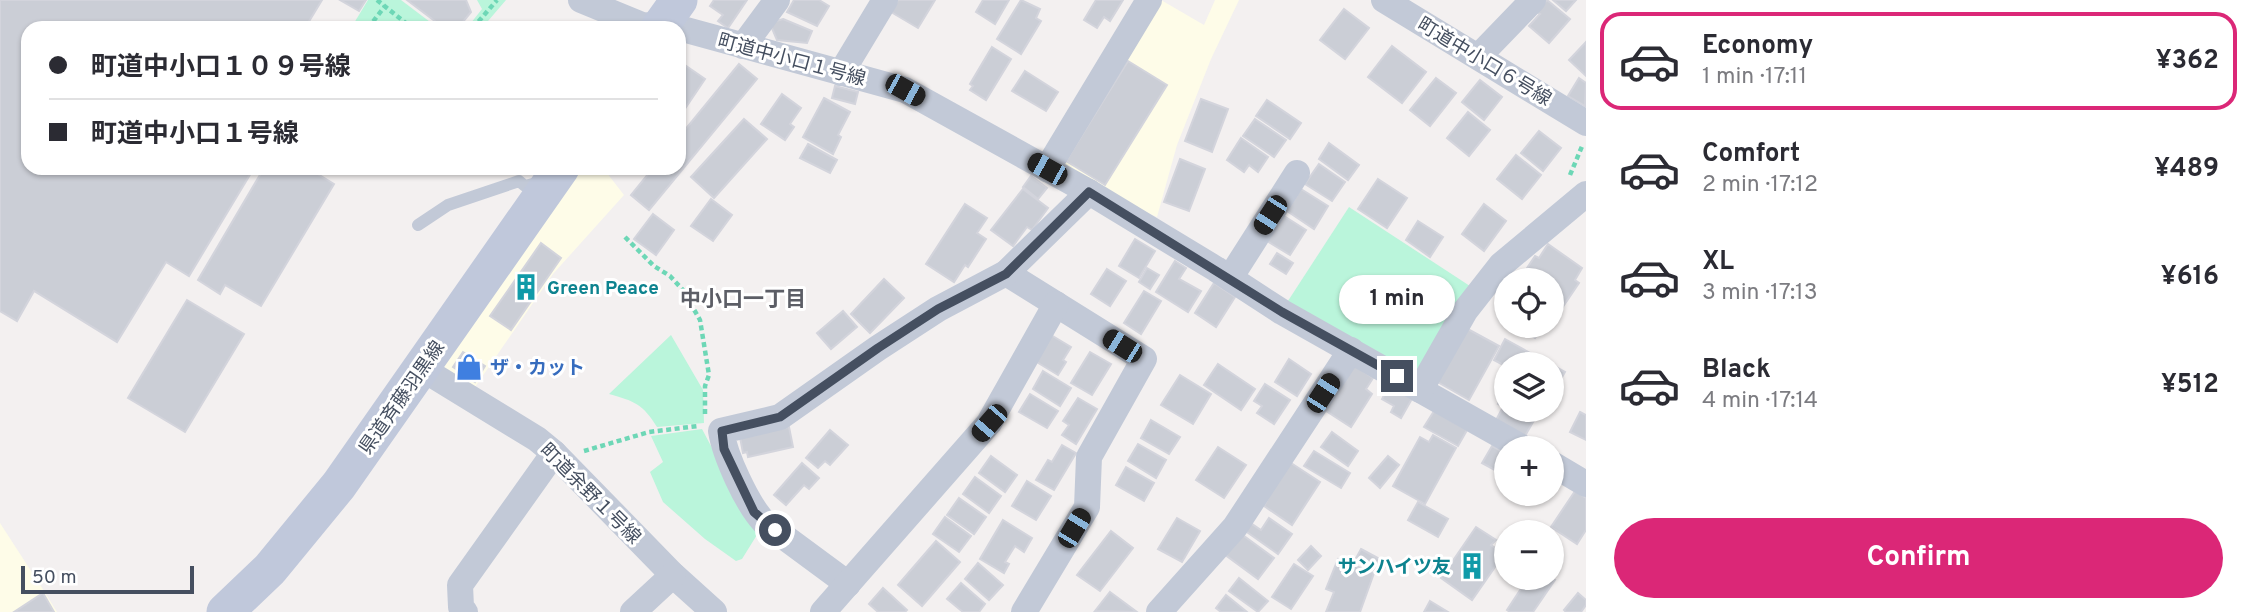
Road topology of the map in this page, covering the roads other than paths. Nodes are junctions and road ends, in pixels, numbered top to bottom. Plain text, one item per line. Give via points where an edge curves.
1 (581, 0) edge
2 (777, 0) edge
3 (885, 0) edge
4 (1149, 0) edge
5 (1384, 0) edge
6 (1533, 0) edge
7 (632, 21) edge
8 (686, 27) edge
9 (743, 46) junction
10 (1478, 57) junction
11 (841, 73) junction
12 (1586, 122) edge
13 (1047, 169) junction
14 (1297, 173) dead end
15 (552, 175) edge
16 (556, 175) edge
17 (1089, 192) junction
18 (1586, 194) edge
19 (418, 225) dead end
20 (1006, 274) junction
21 (1230, 278) junction
22 (1056, 304) junction
23 (1351, 350) junction
24 (421, 368) junction
25 (1420, 390) junction
26 (1502, 436) edge
27 (557, 456) junction
28 (1564, 471) edge
29 (1586, 484) edge
30 (673, 575) junction
31 (848, 584) junction
32 (225, 612) edge
33 (465, 612) edge
34 (633, 612) edge
35 (713, 612) edge
36 (823, 612) edge
37 (1024, 612) edge
38 (1159, 612) edge

1 - 7 street, 町道中小口１号線
2 - 9 street
3 - 11 street
4 - 13 street
5 - 10 street, 町道中小口６号線
6 - 10 street
8 - 9 street, 町道中小口１号線
9 - 11 street, 町道中小口１号線
10 - 12 street, 町道中小口６号線
11 - 13 street, 町道中小口１号線 via 905,90
13 - 17 street, 町道中小口１号線
14 - 21 street
15 - 19 lane via 448,205
16 - 24 main road, 県道斉藤羽黒線
17 - 20 street
17 - 21 street, 町道中小口１号線
18 - 25 street via 1501,265 1465,311
20 - 22 street
20 - 31 street via 928,315 780,417 713,428 754,512
21 - 23 street, 町道中小口１号線
22 - 31 street via 989,423
22 - 37 street via 1144,359 1089,457 1087,507
23 - 25 street, 町道中小口１号線
23 - 38 street via 1241,519
24 - 27 street, 町道余野１号線
24 - 32 main road, 県道斉藤羽黒線 via 340,485 270,569
25 - 26 street, 町道中小口１号線
27 - 30 street, 町道余野１号線
27 - 33 street via 460,585
28 - 29 street
30 - 34 street
30 - 35 street, 町道余野１号線
31 - 36 street

